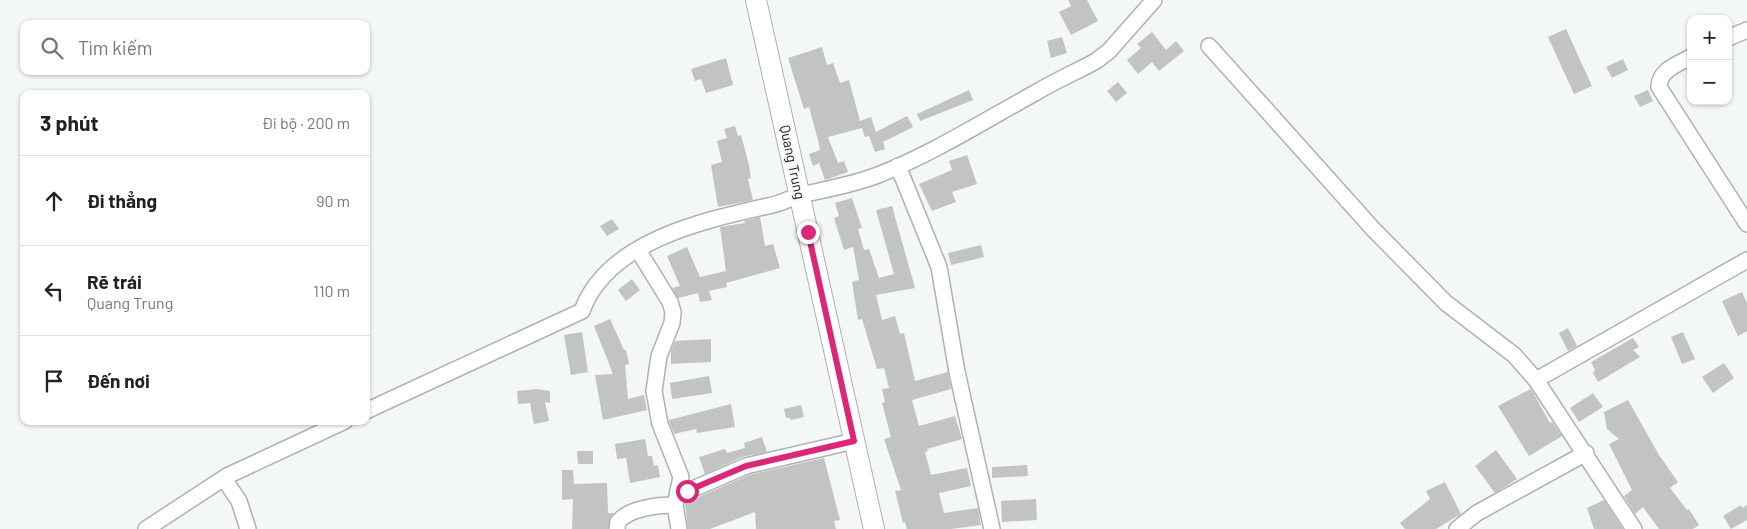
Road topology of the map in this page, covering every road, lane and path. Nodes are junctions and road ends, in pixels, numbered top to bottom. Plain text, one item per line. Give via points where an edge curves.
1 (756, 0) edge
2 (1154, 0) edge
3 (1747, 30) edge
4 (1732, 36) edge
5 (1209, 46) dead end
6 (1687, 59) edge
7 (898, 166) junction
8 (800, 195) junction
9 (1747, 224) edge
10 (638, 250) junction
11 (1747, 260) edge
12 (1536, 380) junction
13 (370, 409) edge
14 (337, 425) edge
15 (854, 441) junction
16 (1586, 454) junction
17 (224, 479) junction
18 (677, 500) junction
19 (146, 529) edge
20 (248, 529) edge
21 (617, 529) edge
22 (679, 529) edge
23 (874, 529) edge
24 (992, 529) edge
25 (1457, 529) edge
26 (1634, 529) edge

1 - 8 main road, Quang Trung
2 - 7 street via 1110,51 1096,61
3 - 4 street
5 - 12 street via 1373,229 1446,303 1514,355
6 - 9 street via 1665,72 1659,86
7 - 8 street via 846,185
7 - 24 street via 939,267 951,343
8 - 10 street via 676,231
8 - 15 main road, Quang Trung
10 - 13 street via 601,278 588,295 582,311
10 - 18 street via 673,312 654,384 660,424 681,477
11 - 12 street
12 - 16 street
14 - 17 street
15 - 18 street via 746,466
15 - 23 main road, Quang Trung
16 - 25 street via 1477,513
16 - 26 street
17 - 19 street
17 - 20 street via 238,501
18 - 21 street via 628,514 618,522
18 - 22 street

